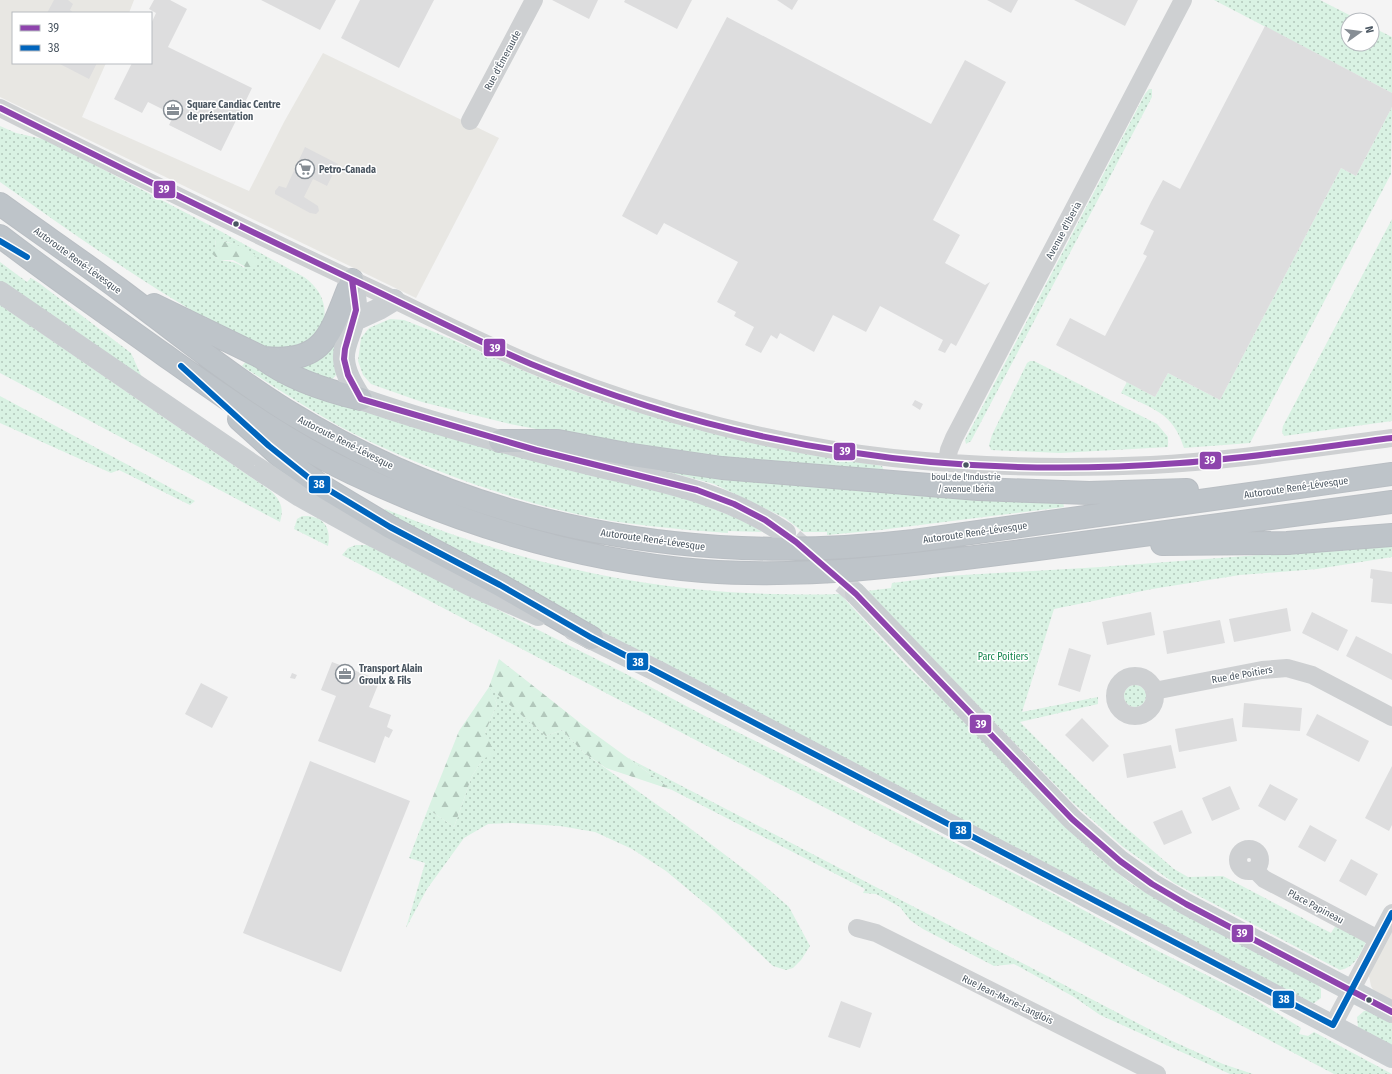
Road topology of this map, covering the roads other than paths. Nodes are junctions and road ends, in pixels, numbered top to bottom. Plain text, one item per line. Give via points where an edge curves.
1 (534, 0) edge
2 (1183, 0) edge
3 (0, 108) edge
4 (470, 121) dead end
5 (0, 204) edge
6 (0, 236) edge
7 (0, 241) edge
8 (27, 257) junction
9 (352, 280) junction
10 (120, 290) junction
11 (0, 292) edge
12 (394, 300) junction
13 (355, 320) junction
14 (261, 357) junction
15 (181, 366) junction
16 (361, 400) junction
17 (1392, 438) edge
18 (500, 441) junction
19 (947, 462) junction
20 (1392, 474) edge
21 (1292, 487) junction
22 (1392, 502) edge
23 (785, 534) tunnel mouth
24 (1392, 536) edge
25 (1076, 544) junction
26 (856, 594) tunnel mouth
27 (592, 638) junction
28 (1154, 691) dead end
29 (1392, 717) edge
30 (1255, 870) dead end
31 (1392, 913) edge
32 (857, 928) dead end
33 (1378, 939) junction
34 (1351, 991) junction
35 (1392, 1012) edge
36 (1333, 1026) junction
37 (1392, 1057) edge
38 (1157, 1074) edge

1 - 4 street, Rue d'Émeraude
2 - 19 street, Avenue d'Iberia via 954,438
3 - 9 street
5 - 10 highway, Autoroute René-Lévesque
6 - 8 highway
7 - 8 highway
8 - 15 highway
9 - 12 street
9 - 13 main road via 357,302
9 - 14 highway via 330,332 318,347 294,359
10 - 14 highway
10 - 21 highway, Autoroute René-Lévesque via 241,381 307,422 361,451 429,482 496,506 621,536 682,545 733,548 842,548 921,540
11 - 27 main road via 254,466 334,516 495,597
12 - 13 main road
12 - 19 street via 539,367 599,390 666,411 799,442 877,456
13 - 16 main road via 345,345 344,359 348,374
14 - 16 highway via 275,368 338,394
15 - 25 highway via 288,438 380,486 507,534 611,558 704,571 815,573 908,566
15 - 27 highway via 269,446 320,485
16 - 18 main road
17 - 19 street via 1233,458 1151,465 1055,467
18 - 21 highway via 558,441 716,467 978,489 1089,493
18 - 23 main road via 710,494 747,511
20 - 21 highway, Autoroute René-Lévesque
22 - 25 highway
24 - 25 highway via 1287,543
26 - 34 main road via 1072,820 1120,861 1186,904
27 - 36 main road
28 - 29 street, Rue de Poitiers via 1262,670 1287,668 1312,675
30 - 33 street, Place Papineau via 1264,879
31 - 33 street
32 - 38 street, Rue Jean-Marie-Langlois via 876,933
33 - 34 street
34 - 35 main road
34 - 36 street
36 - 37 main road

